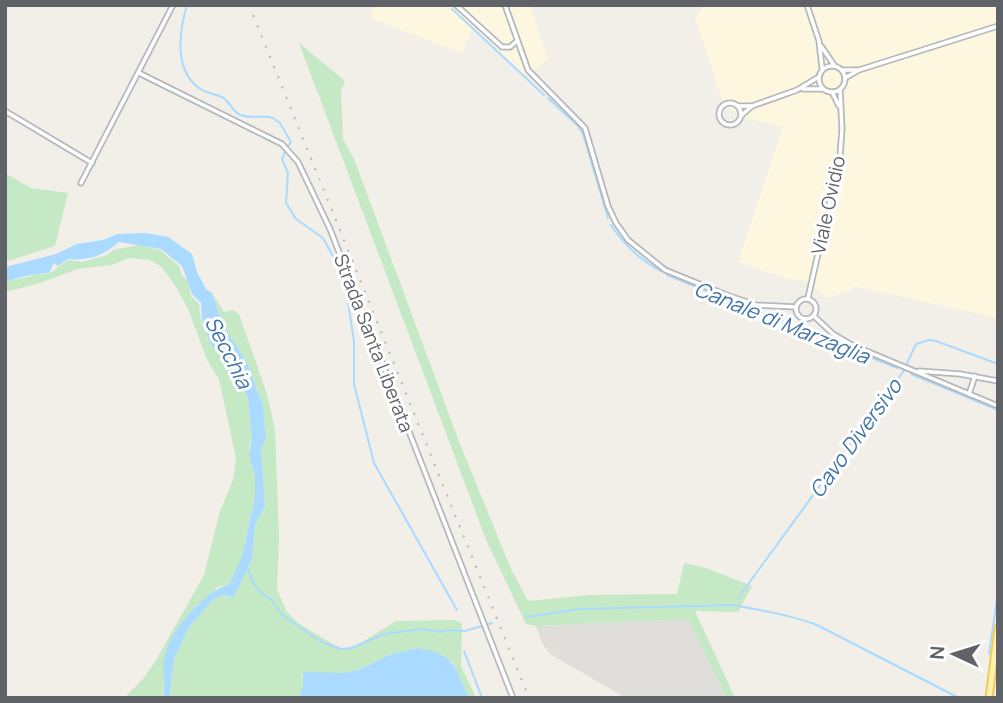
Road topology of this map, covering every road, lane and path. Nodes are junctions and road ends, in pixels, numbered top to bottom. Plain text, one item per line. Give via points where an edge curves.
1 (173, 5) edge
2 (456, 5) edge
3 (503, 5) edge
4 (807, 5) edge
5 (998, 26) edge
6 (517, 41) junction
7 (819, 41) junction
8 (834, 65) junction
9 (822, 69) junction
10 (842, 70) junction
11 (859, 70) junction
12 (139, 73) junction
13 (818, 78) junction
14 (845, 78) junction
15 (840, 89) junction
16 (797, 90) junction
17 (824, 90) junction
18 (832, 92) junction
19 (737, 106) junction
20 (752, 106) junction
21 (5, 111) edge
22 (841, 111) junction
23 (740, 116) junction
24 (92, 163) junction
25 (81, 183) dead end
26 (808, 298) junction
27 (796, 307) junction
28 (814, 316) junction
29 (911, 370) junction
30 (975, 376) junction
31 (998, 381) edge
32 (969, 394) junction
33 (998, 406) edge
34 (998, 628) edge
35 (513, 698) edge
36 (989, 698) edge

1 - 12 street
2 - 6 street via 502,47
3 - 6 street
4 - 7 street
5 - 11 street
6 - 27 street via 531,75 585,128 608,206 628,240 665,270 729,296 756,305
7 - 8 street
7 - 9 street
8 - 9 street
8 - 10 street
9 - 13 street
10 - 11 street
10 - 14 street
11 - 14 street
12 - 24 street
12 - 35 street, Strada Santa Liberata via 282,144 295,158 330,229
13 - 16 street
13 - 17 street
14 - 15 street
15 - 18 street
15 - 22 street, Viale Ovidio
16 - 17 street
16 - 20 street
17 - 18 street
18 - 22 street, Viale Ovidio
19 - 20 street
19 - 23 street
19 - 23 street via 724,105 720,117 730,124
20 - 23 street
21 - 24 street
22 - 26 street, Viale Ovidio via 838,168
24 - 25 street
26 - 27 street
26 - 28 street via 817,307
27 - 28 street via 802,318
28 - 29 street via 839,338
29 - 30 street
29 - 32 street
30 - 31 street
30 - 32 street
32 - 33 street
34 - 36 main road

